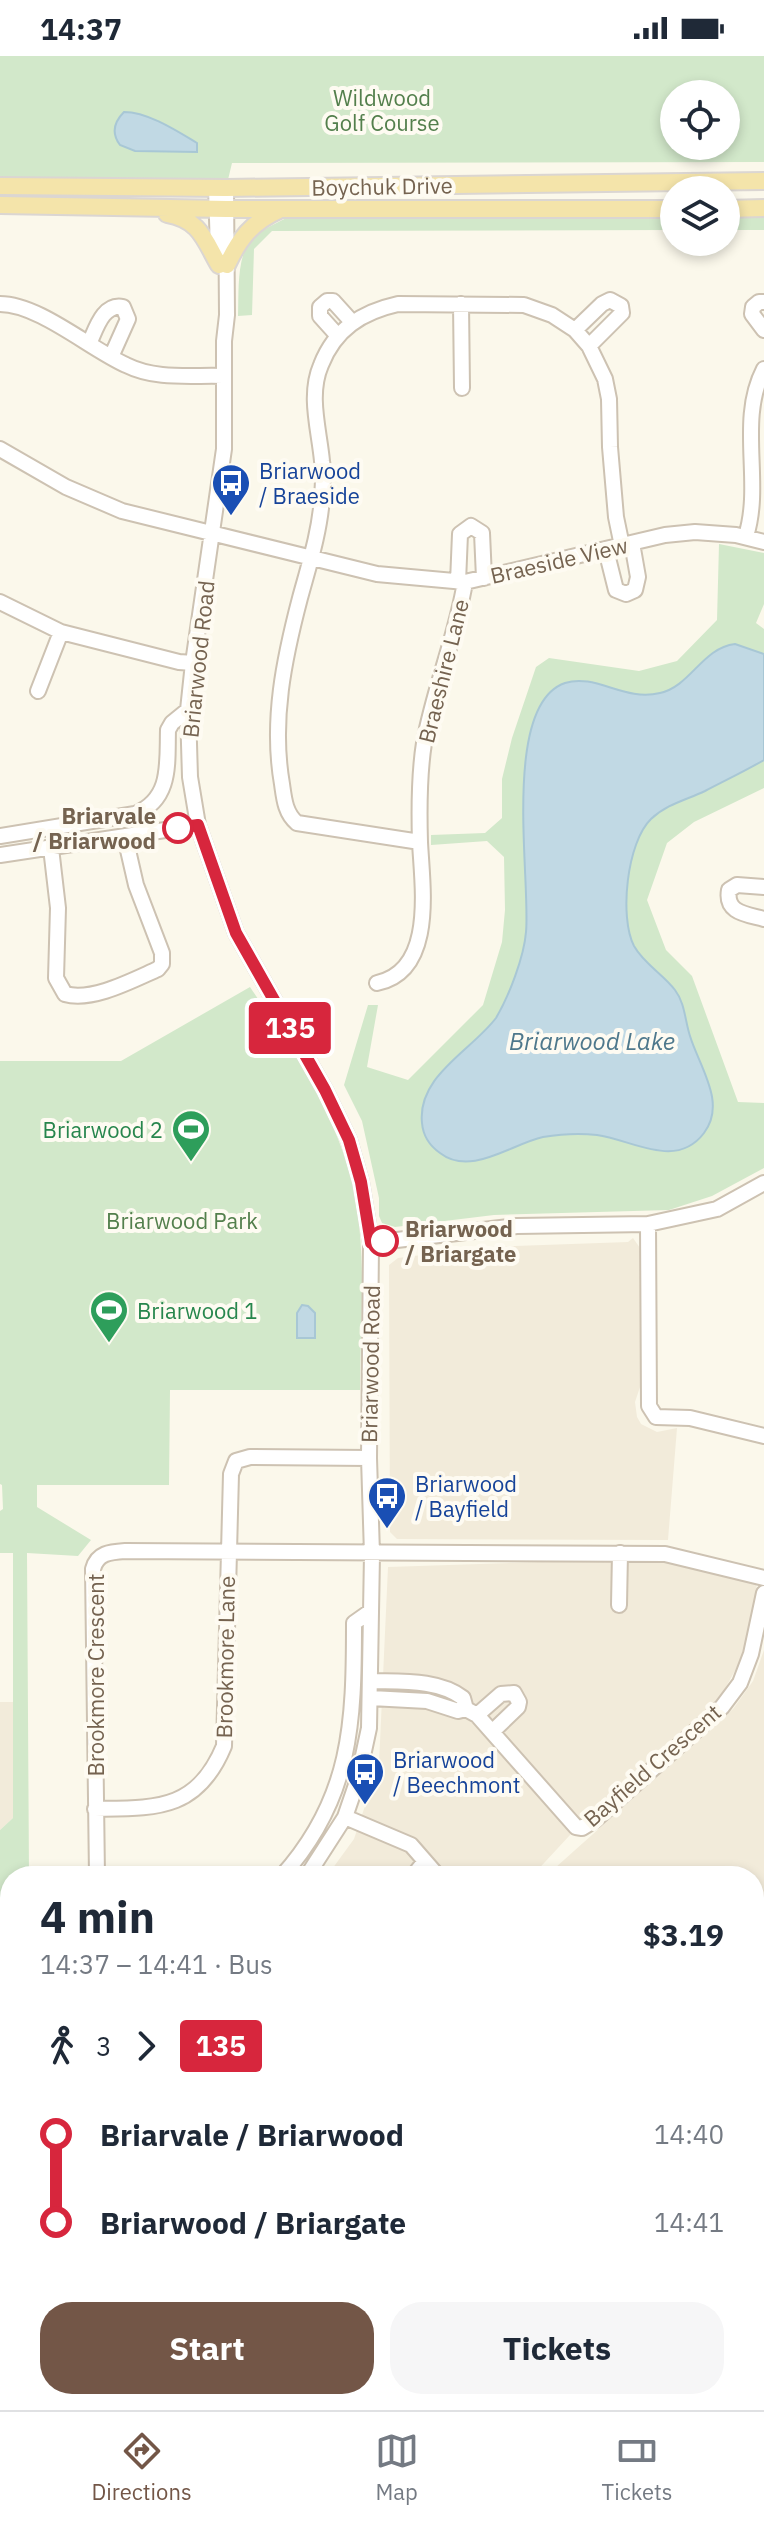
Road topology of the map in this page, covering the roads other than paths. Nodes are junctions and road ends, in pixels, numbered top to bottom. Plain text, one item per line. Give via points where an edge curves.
1 (764, 181) edge
2 (0, 186) edge
3 (221, 188) junction
4 (0, 205) edge
5 (287, 207) junction
6 (134, 208) junction
7 (764, 208) edge
8 (222, 209) junction
9 (660, 209) edge
10 (740, 209) edge
11 (223, 265) junction
12 (764, 302) edge
13 (0, 304) edge
14 (461, 304) junction
15 (352, 322) junction
16 (575, 330) junction
17 (764, 330) edge
18 (338, 336) junction
19 (89, 344) junction
20 (589, 346) junction
21 (111, 357) junction
22 (764, 369) edge
23 (223, 376) junction
24 (462, 388) dead end
25 (0, 449) edge
26 (213, 533) junction
27 (746, 536) junction
28 (764, 542) edge
29 (627, 544) junction
30 (606, 550) junction
31 (311, 557) junction
32 (484, 578) junction
33 (462, 582) junction
34 (0, 602) edge
35 (61, 632) junction
36 (193, 663) junction
37 (38, 691) dead end
38 (188, 710) junction
39 (198, 825) junction
40 (0, 836) edge
41 (125, 837) junction
42 (420, 842) junction
43 (51, 848) junction
44 (0, 855) edge
45 (764, 887) edge
46 (764, 919) edge
47 (377, 983) dead end
48 (763, 1186) edge
49 (648, 1224) junction
50 (371, 1243) junction
51 (764, 1436) edge
52 (369, 1458) junction
53 (620, 1553) junction
54 (228, 1554) junction
55 (372, 1554) junction
56 (764, 1578) edge
57 (764, 1593) edge
58 (619, 1605) dead end
59 (371, 1611) junction
60 (371, 1681) junction
61 (371, 1698) junction
62 (471, 1712) junction
63 (492, 1732) junction
64 (95, 1809) junction
65 (345, 1817) junction
66 (425, 1861) junction
67 (97, 1866) edge
68 (291, 1866) edge
69 (313, 1866) edge
70 (421, 1866) edge
71 (429, 1866) edge

1 - 3 main road, Boychuk Drive
2 - 3 main road, Boychuk Drive
3 - 8 street, Briarwood Road
4 - 6 main road, Boychuk Drive
5 - 8 main road, Boychuk Drive
5 - 9 main road, Boychuk Drive
5 - 11 main road via 259,220
6 - 8 main road, Boychuk Drive
6 - 11 main road via 187,220
7 - 10 main road
8 - 11 street, Briarwood Road
11 - 23 street, Briarwood Road
12 - 17 street via 753,307 752,314
13 - 19 street via 36,313
14 - 15 street via 398,304
14 - 16 street via 524,305
14 - 24 street
15 - 18 street
15 - 18 street via 333,301 320,307 320,316
16 - 20 street
16 - 20 street via 602,304 610,300 621,306 618,320
18 - 31 street via 315,384 323,476
19 - 21 street
19 - 21 street via 106,309 123,307 128,319
20 - 29 street via 609,399 611,461
21 - 23 street via 150,374
22 - 27 street via 750,417 751,511
23 - 26 street, Briarwood Road via 224,449
25 - 26 street, Braeside View via 93,500
26 - 31 street, Braeside View
26 - 36 street, Briarwood Road
27 - 28 street, Braeside View
27 - 29 street, Braeside View via 695,532
29 - 30 street, Braeside View
29 - 30 street via 638,577 635,590 626,594 616,590
30 - 32 street, Braeside View
31 - 33 street, Braeside View via 377,574
31 - 42 street via 279,705 281,777 290,817 297,823
32 - 33 street, Braeside View
32 - 33 street, Braeshire Lane via 482,533 471,526 460,534
33 - 42 street, Braeshire Lane via 460,614 421,765
34 - 35 street
35 - 36 street
35 - 37 street
36 - 38 street, Briarwood Road
38 - 39 street, Briarwood Road
38 - 40 street via 168,730 167,780 145,810
39 - 41 street
39 - 50 street, Briarwood Road via 236,933 349,1140
41 - 43 street
41 - 43 street via 162,964 117,988 74,996 65,994 56,978 58,908
42 - 47 street, Braeshire Lane via 423,923 413,955 401,971
43 - 44 street
45 - 46 street via 737,885 728,898 736,911
48 - 49 street via 717,1209
49 - 50 street via 517,1226
49 - 51 street via 649,1406 656,1417 690,1418
50 - 52 street, Briarwood Road
52 - 54 street, Brookmore Lane via 236,1461
52 - 55 street, Briarwood Road
53 - 55 street
53 - 56 street via 665,1554
53 - 58 street
54 - 55 street, Brookmore Crescent
54 - 64 street, Brookmore Lane via 227,1714 215,1769 173,1802
54 - 64 street, Brookmore Crescent via 113,1552 94,1563
55 - 59 street, Briarwood Road
57 - 63 street, Bayfield Crescent via 751,1654 740,1683 722,1707 588,1826 576,1827
59 - 60 street, Briarwood Road
59 - 68 street, Briarwood Road via 354,1623 351,1731 340,1779 322,1822
60 - 61 street, Briarwood Road
60 - 62 street, Bayfield Crescent via 446,1689 463,1698
61 - 62 street via 407,1698
61 - 65 street, Briarwood Road via 364,1754
62 - 63 street, Bayfield Crescent
62 - 63 street via 501,1694 514,1693 518,1707
64 - 67 street, Brookmore Crescent
65 - 66 street via 411,1845
65 - 69 street, Briarwood Road
66 - 70 street
66 - 71 street

